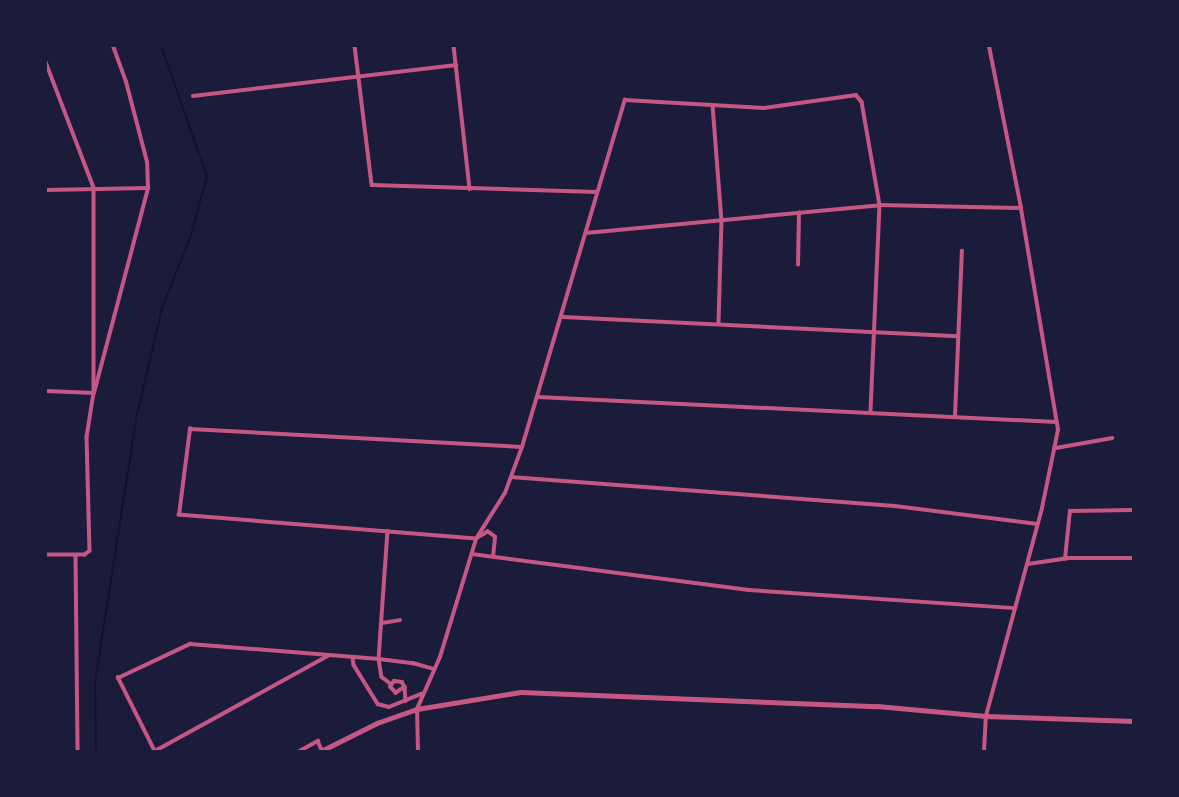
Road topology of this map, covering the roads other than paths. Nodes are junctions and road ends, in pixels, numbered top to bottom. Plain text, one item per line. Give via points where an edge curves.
1 (113, 46) edge
2 (355, 46) edge
3 (454, 46) edge
4 (989, 46) edge
5 (46, 62) edge
6 (456, 65) junction
7 (358, 76) junction
8 (193, 96) dead end
9 (713, 105) junction
10 (94, 188) junction
11 (148, 188) junction
12 (470, 189) junction
13 (46, 190) edge
14 (598, 192) junction
15 (880, 205) junction
16 (1021, 208) junction
17 (799, 213) junction
18 (722, 221) junction
19 (586, 233) junction
20 (962, 251) dead end
21 (798, 265) dead end
22 (563, 317) junction
23 (719, 324) junction
24 (876, 331) junction
25 (958, 336) junction
26 (46, 391) edge
27 (94, 393) junction
28 (538, 397) junction
29 (871, 413) junction
30 (955, 416) junction
31 (1056, 422) junction
32 (1112, 438) dead end
33 (522, 447) junction
34 (1055, 448) junction
35 (511, 477) junction
36 (1133, 510) edge
37 (1037, 524) junction
38 (388, 531) junction
39 (476, 539) junction
40 (471, 554) junction
41 (46, 555) edge
42 (76, 555) junction
43 (493, 557) junction
44 (1133, 558) edge
45 (1065, 559) junction
46 (1026, 564) junction
47 (1014, 608) junction
48 (400, 620) dead end
49 (382, 623) junction
50 (329, 656) junction
51 (354, 657) junction
52 (379, 659) junction
53 (434, 670) junction
54 (391, 684) junction
55 (405, 687) junction
56 (422, 694) junction
57 (406, 701) junction
58 (417, 709) junction
59 (986, 716) junction
60 (1133, 721) edge
61 (78, 751) edge
62 (155, 751) edge
63 (298, 751) edge
64 (321, 751) edge
65 (418, 751) edge
66 (984, 751) edge

1 - 11 street via 147,162
2 - 7 street
3 - 6 street
4 - 16 street
5 - 10 street
6 - 7 street
6 - 12 street
7 - 8 street
7 - 12 street via 372,185
9 - 14 street via 625,100
9 - 15 street via 764,108 856,95 862,102
9 - 18 street
10 - 11 street
10 - 13 street
10 - 27 street
11 - 27 street
12 - 14 street
14 - 19 street
15 - 16 street
15 - 17 street
15 - 24 street
16 - 31 street
17 - 18 street
17 - 21 street
18 - 19 street
18 - 23 street
19 - 22 street
20 - 25 street
22 - 23 street
22 - 28 street
23 - 24 street
24 - 25 street
24 - 29 street
25 - 30 street
26 - 27 street
27 - 42 street via 87,438 90,551
28 - 29 street
28 - 33 street
29 - 30 street
30 - 31 street
31 - 34 street
32 - 34 street
33 - 35 street
33 - 38 street via 190,429 179,515
34 - 37 street
35 - 37 street via 895,506
35 - 39 street
36 - 45 street via 1070,510
37 - 46 street
38 - 39 street
38 - 49 street
39 - 40 street
39 - 43 street via 488,532 495,537
40 - 43 street
40 - 53 street
41 - 42 street
42 - 61 street
43 - 47 street via 749,590
44 - 45 street
45 - 46 street
46 - 47 street
47 - 59 street
48 - 49 street
49 - 52 street
50 - 51 street
50 - 62 street
50 - 62 street via 191,644 118,677
51 - 52 street
51 - 57 street via 354,665 377,704 389,707
52 - 53 street
52 - 54 street via 382,677
53 - 56 street
54 - 55 street via 399,680
54 - 55 street via 396,693
55 - 57 street
56 - 57 street
56 - 58 street
58 - 59 street via 493,694 531,692 877,706
58 - 64 street
58 - 65 street
59 - 60 street
59 - 66 street
63 - 64 street via 318,741

